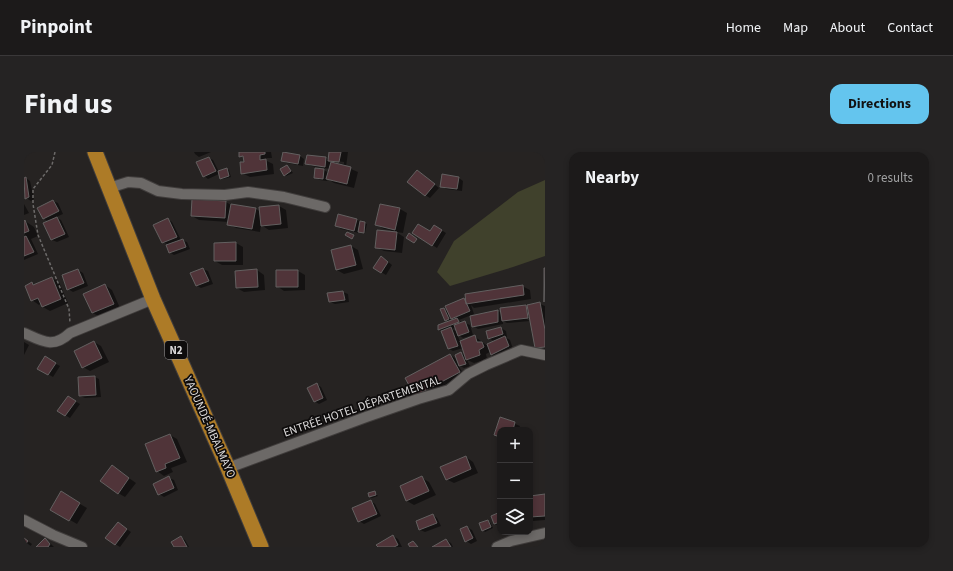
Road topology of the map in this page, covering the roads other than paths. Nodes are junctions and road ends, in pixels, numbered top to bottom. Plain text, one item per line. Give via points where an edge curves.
1 (95, 152) edge
2 (109, 188) junction
3 (325, 207) dead end
4 (153, 299) junction
5 (24, 333) edge
6 (545, 355) edge
7 (228, 468) junction
8 (24, 520) edge
9 (545, 533) edge
10 (82, 547) edge
11 (261, 547) edge
12 (497, 547) edge

1 - 2 highway, YAOUNDÉ-MBALMAYO / N2
2 - 3 street via 128,182 141,183 158,191 182,194 225,195 248,192
2 - 4 highway, YAOUNDÉ-MBALMAYO / N2
4 - 5 street via 54,342 43,342
4 - 7 highway, YAOUNDÉ-MBALMAYO / N2
6 - 7 street, ENTRÉE HOTEL DÉPARTEMENTAL via 521,350 486,364 449,390 373,414
7 - 11 highway, YAOUNDÉ-MBALMAYO / N2
8 - 10 street
9 - 12 street

